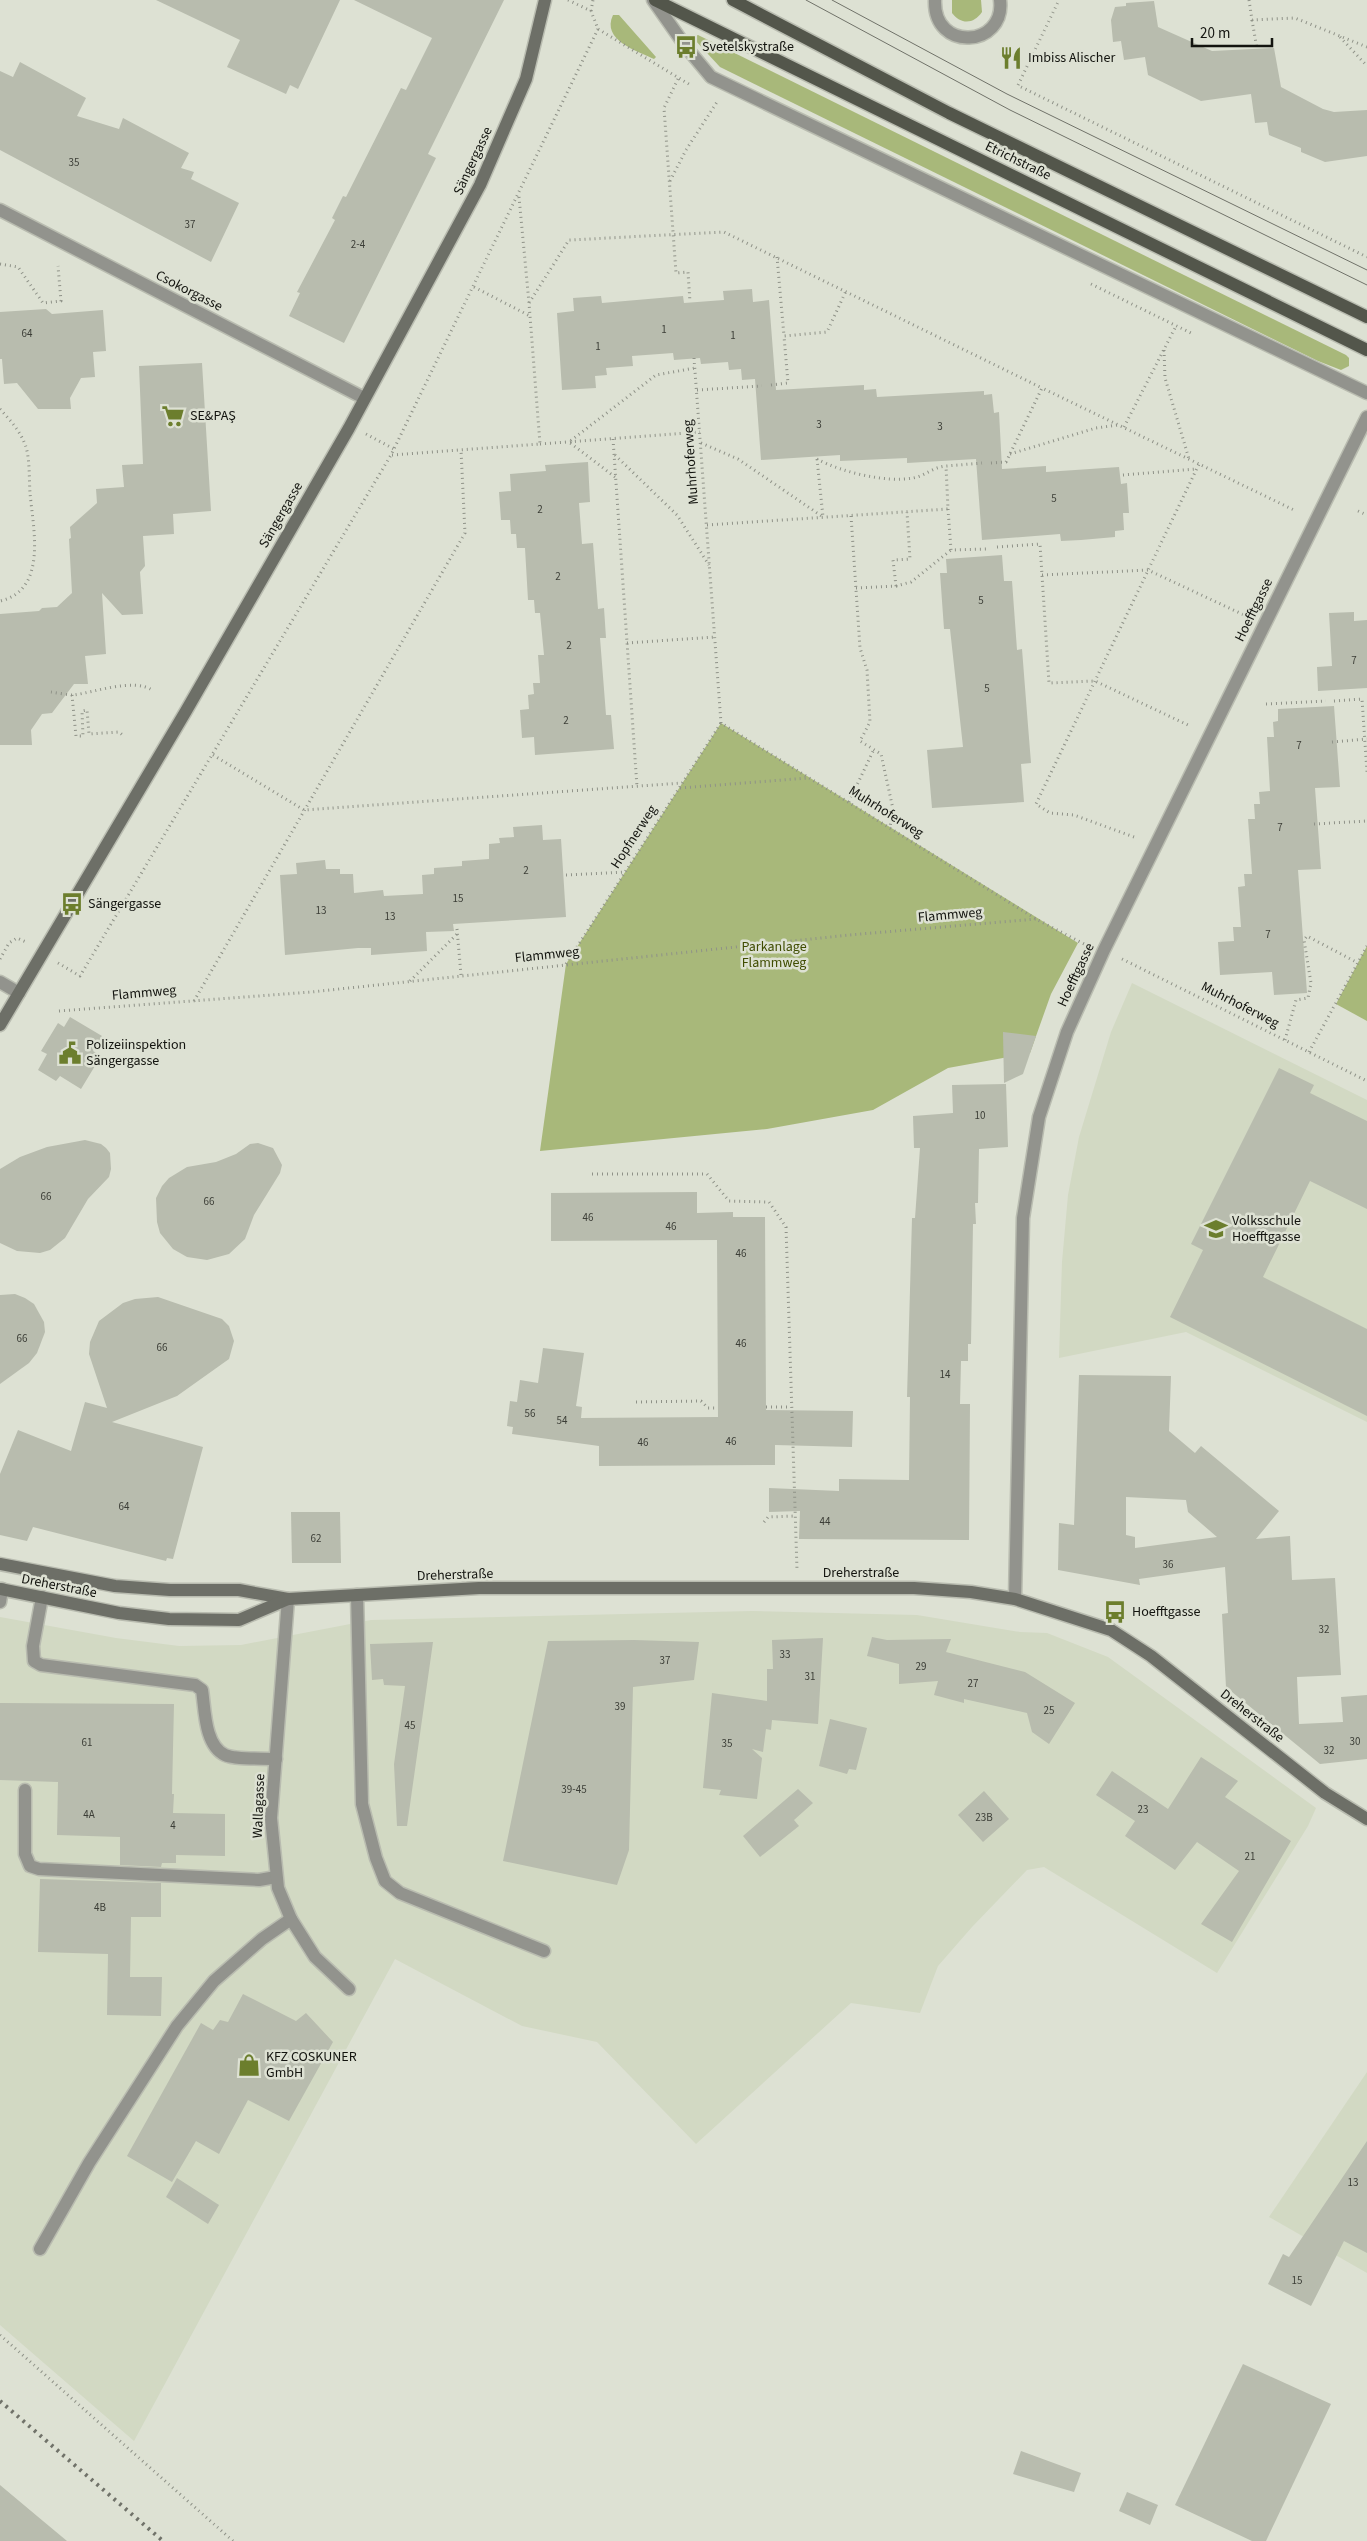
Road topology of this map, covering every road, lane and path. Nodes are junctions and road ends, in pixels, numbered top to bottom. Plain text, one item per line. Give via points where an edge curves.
1 (545, 0) edge
2 (593, 0) edge
3 (654, 0) edge
4 (734, 0) edge
5 (935, 0) edge
6 (1000, 0) edge
7 (1059, 0) edge
8 (1249, 0) edge
9 (591, 11) dead end
10 (1252, 20) junction
11 (598, 29) dead end
12 (1338, 35) junction
13 (1367, 47) edge
14 (1257, 49) dead end
15 (1367, 66) edge
16 (678, 79) dead end
17 (719, 100) dead end
18 (669, 183) junction
19 (518, 196) junction
20 (0, 210) edge
21 (673, 234) junction
22 (777, 257) junction
23 (1367, 257) edge
24 (0, 264) edge
25 (58, 266) dead end
26 (474, 287) junction
27 (846, 291) junction
28 (690, 302) dead end
29 (529, 303) junction
30 (530, 316) junction
31 (1367, 317) edge
32 (1176, 326) dead end
33 (784, 336) junction
34 (1164, 350) junction
35 (1367, 350) edge
36 (694, 358) dead end
37 (695, 368) junction
38 (770, 385) dead end
39 (762, 386) dead end
40 (1042, 388) junction
41 (697, 390) junction
42 (1367, 393) edge
43 (364, 398) junction
44 (0, 409) edge
45 (1367, 417) edge
46 (1119, 425) junction
47 (1124, 427) junction
48 (700, 432) junction
49 (366, 434) dead end
50 (613, 438) junction
51 (569, 442) junction
52 (701, 443) junction
53 (540, 444) junction
54 (394, 449) junction
55 (461, 450) junction
56 (614, 454) junction
57 (1010, 454) junction
58 (391, 455) junction
59 (1189, 459) junction
60 (982, 463) dead end
61 (991, 463) dead end
62 (1199, 464) junction
63 (946, 466) junction
64 (1196, 469) junction
65 (1123, 475) dead end
66 (616, 477) junction
67 (948, 509) junction
68 (1296, 511) dead end
69 (1358, 511) dead end
70 (907, 512) junction
71 (851, 516) junction
72 (1367, 516) edge
73 (823, 517) junction
74 (707, 525) junction
75 (997, 547) dead end
76 (988, 549) dead end
77 (951, 550) junction
78 (709, 565) junction
79 (1148, 570) junction
80 (1042, 575) junction
81 (896, 586) junction
82 (856, 588) junction
83 (0, 601) edge
84 (1244, 615) dead end
85 (715, 637) junction
86 (627, 643) junction
87 (1095, 680) junction
88 (152, 690) dead end
89 (50, 692) dead end
90 (72, 695) junction
91 (1362, 699) junction
92 (1367, 699) edge
93 (1326, 701) dead end
94 (1334, 701) dead end
95 (1266, 704) dead end
96 (721, 723) junction
97 (1190, 726) dead end
98 (124, 736) dead end
99 (1366, 739) edge
100 (1332, 742) dead end
101 (874, 750) junction
102 (212, 755) junction
103 (1367, 772) edge
104 (810, 778) junction
105 (682, 783) junction
106 (636, 787) junction
107 (679, 788) junction
108 (849, 802) junction
109 (304, 810) junction
110 (1367, 821) edge
111 (1314, 824) dead end
112 (890, 827) junction
113 (1134, 837) dead end
114 (625, 872) junction
115 (566, 875) dead end
116 (1036, 919) junction
117 (457, 929) dead end
118 (457, 934) junction
119 (1367, 946) edge
120 (1104, 950) junction
121 (1358, 963) junction
122 (566, 964) junction
123 (462, 975) junction
124 (80, 976) dead end
125 (410, 981) junction
126 (0, 982) edge
127 (19, 993) junction
128 (194, 1001) junction
129 (59, 1012) dead end
130 (0, 1025) edge
131 (1285, 1040) junction
132 (1309, 1052) junction
133 (1367, 1081) edge
134 (592, 1174) dead end
135 (636, 1402) dead end
136 (766, 1407) dead end
137 (791, 1407) junction
138 (718, 1408) dead end
139 (795, 1516) junction
140 (764, 1522) dead end
141 (0, 1564) edge
142 (797, 1588) junction
143 (1, 1589) edge
144 (356, 1595) junction
145 (42, 1597) junction
146 (288, 1599) junction
147 (1015, 1599) junction
148 (0, 1602) edge
149 (276, 1759) junction
150 (25, 1790) dead end
151 (1367, 1819) edge
152 (276, 1877) junction
153 (291, 1920) junction
154 (544, 1951) dead end
155 (349, 1989) dead end
156 (40, 2249) dead end
157 (0, 2335) edge
158 (233, 2541) edge

1 - 43 street, Sängergasse via 526,79 480,185
2 - 9 path
3 - 35 main road, Etrichstraße
3 - 42 street via 711,77
4 - 31 main road, Etrichstraße via 949,113
5 - 6 street via 939,22 946,30 966,38 977,37 995,24
7 - 23 path via 1020,86
8 - 10 path
10 - 12 path via 1294,18
10 - 14 path
11 - 19 path
12 - 13 path
12 - 15 path
16 - 18 path via 664,108
17 - 18 path
18 - 21 path
19 - 26 path
19 - 29 path
20 - 43 street, Csokorgasse
21 - 22 path via 724,232
21 - 28 path via 676,273 688,272
21 - 29 path via 570,240
22 - 27 path
22 - 33 path
24 - 25 path via 18,267 43,302 61,301
26 - 30 path
26 - 54 path
27 - 33 path via 827,332
27 - 40 path
29 - 30 path
30 - 53 path
32 - 34 path
33 - 38 path via 788,383
34 - 47 path
34 - 59 path via 1165,378
36 - 37 path, Muhrhoferweg
37 - 41 path, Muhrhoferweg
37 - 51 path via 656,375
39 - 41 path
40 - 46 path
40 - 57 path
41 - 48 path, Muhrhoferweg
43 - 127 street, Sängergasse via 191,702
44 - 83 path via 14,424 26,448 36,553 32,573 20,590
45 - 120 street, Hoefftgasse
46 - 47 path
46 - 57 path via 1096,428
47 - 59 path
48 - 50 path
48 - 52 path, Muhrhoferweg
49 - 54 path
50 - 51 path
50 - 56 path
51 - 53 path
51 - 66 path
52 - 73 path via 738,459
52 - 74 path, Muhrhoferweg
53 - 55 path
54 - 58 path
55 - 58 path
55 - 109 path via 465,533
56 - 66 path
56 - 78 path via 677,515
57 - 61 path via 1006,462
58 - 102 path
59 - 62 path
60 - 63 path
62 - 64 path
62 - 68 path
63 - 67 path
63 - 73 path via 913,478 897,479 848,472 817,459
64 - 65 path
64 - 79 path
66 - 86 path
67 - 70 path
67 - 77 path
69 - 72 path
70 - 71 path
70 - 81 path via 910,559 893,560
71 - 73 path
71 - 82 path
73 - 74 path
74 - 78 path, Muhrhoferweg
75 - 80 path via 1040,544
76 - 77 path
77 - 81 path via 911,582
78 - 85 path, Muhrhoferweg
79 - 80 path
79 - 84 path
79 - 87 path
80 - 87 path via 1049,684
81 - 82 path
82 - 101 path via 870,722 860,741
85 - 86 path
85 - 96 path, Muhrhoferweg
86 - 106 path
87 - 97 path
87 - 113 path via 1036,804 1050,813 1074,815
88 - 90 path via 146,686 108,688
89 - 90 path
90 - 98 path via 76,736 83,736 82,711 87,710 89,734 119,732
91 - 92 path
91 - 94 path
91 - 99 path
93 - 95 path
96 - 104 path, Muhrhoferweg
96 - 105 path, Hopfnerweg
99 - 100 path
99 - 103 path
101 - 108 path
101 - 112 path via 881,754 889,786
102 - 109 path
102 - 124 path
104 - 107 path
104 - 108 path, Muhrhoferweg
105 - 106 path
105 - 107 path, Hopfnerweg
106 - 109 path
107 - 114 path, Hopfnerweg
108 - 112 path, Muhrhoferweg
109 - 128 path
110 - 111 path
112 - 116 path, Muhrhoferweg
114 - 115 path
114 - 122 path, Hopfnerweg
116 - 120 path, Muhrhoferweg via 1078,943
116 - 122 path, Flammweg
117 - 118 path
118 - 123 path
118 - 125 path
119 - 121 path
120 - 131 path, Muhrhoferweg
120 - 147 street, Hoefftgasse via 1067,1032 1039,1117 1023,1218
121 - 131 path via 1307,936 1304,940 1310,983 1308,998 1296,1000
121 - 132 path
122 - 123 path, Flammweg
123 - 125 path, Flammweg
125 - 128 path, Flammweg
126 - 127 street
127 - 130 street, Sängergasse
128 - 129 path, Flammweg
131 - 132 path, Muhrhoferweg
132 - 133 path, Muhrhoferweg
134 - 137 path via 707,1174 729,1201 770,1202 786,1227
135 - 138 path via 701,1402 708,1408
136 - 137 path
137 - 139 path
139 - 140 path via 768,1517
139 - 142 path
141 - 146 street, Dreherstraße via 115,1586 238,1590
142 - 144 street, Dreherstraße via 479,1588
142 - 147 street, Dreherstraße via 914,1588
143 - 145 street, Dreherstraße
143 - 148 street
144 - 146 street, Dreherstraße
144 - 154 street via 362,1804 385,1880 400,1893
145 - 146 street, Dreherstraße via 170,1619 239,1620
145 - 149 street via 33,1646 34,1661 195,1685 202,1690 209,1734 216,1748 225,1755
146 - 149 street, Wallagasse
147 - 151 street, Dreherstraße via 1111,1630 1151,1656 1325,1792
149 - 152 street, Wallagasse via 271,1818
150 - 152 street via 25,1854 30,1866 259,1880
152 - 153 street, Wallagasse
153 - 155 street, Wallagasse via 315,1957
153 - 156 street via 262,1939 214,1981 177,2026 89,2163
157 - 158 path

